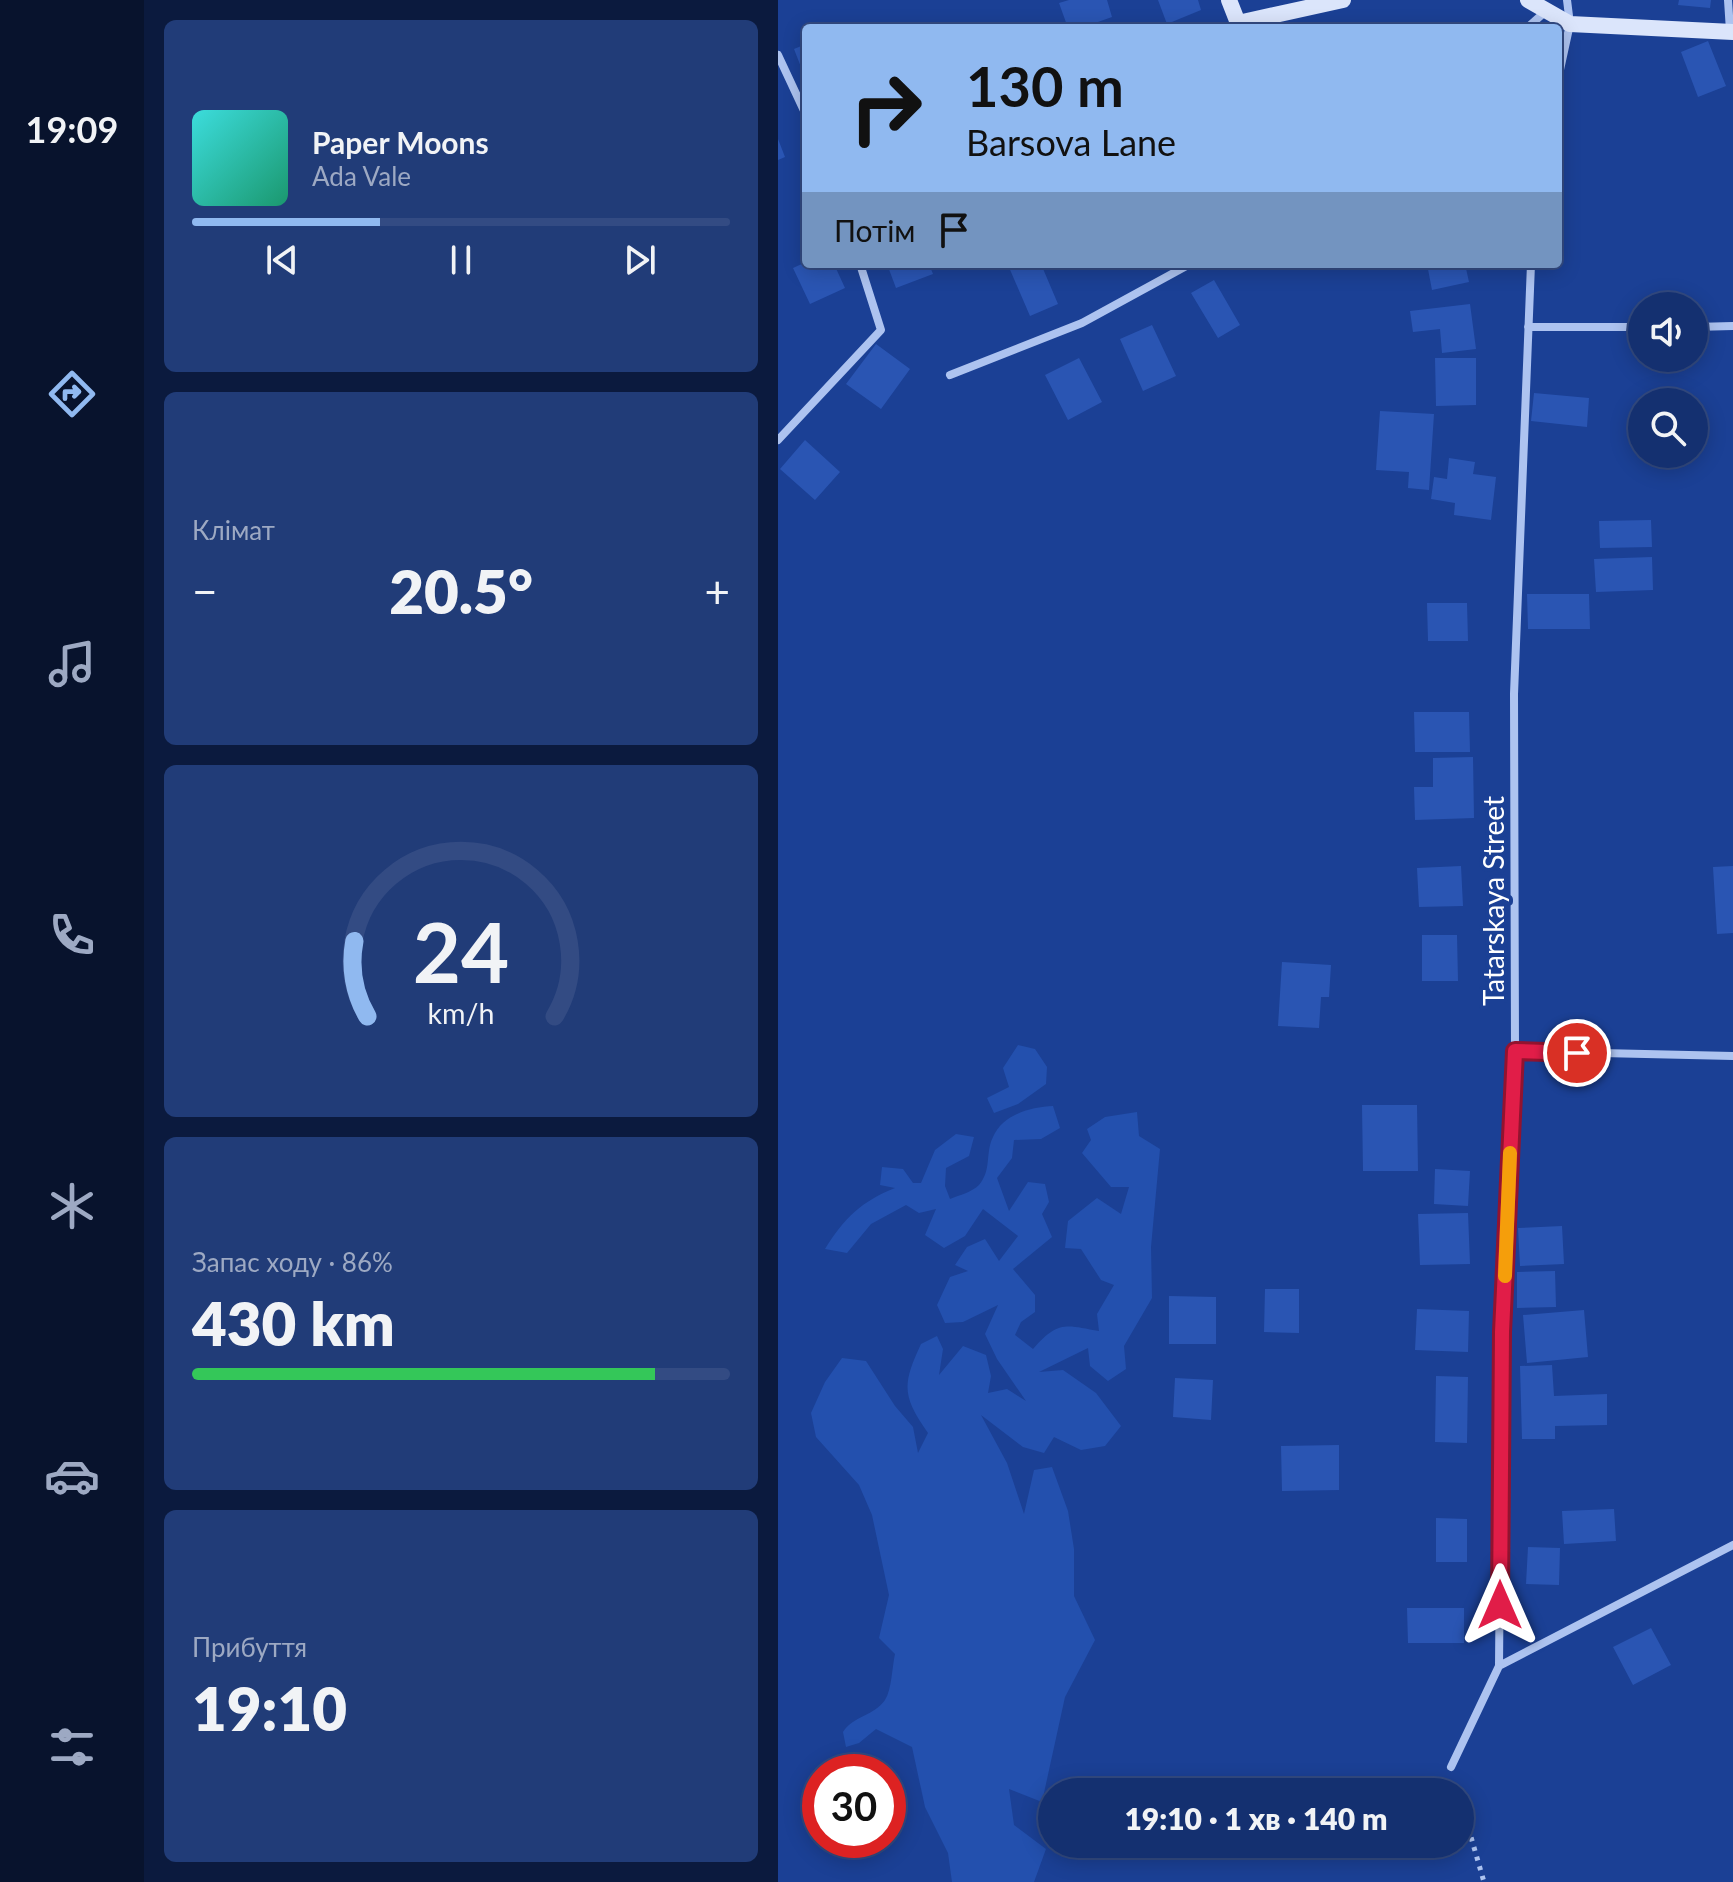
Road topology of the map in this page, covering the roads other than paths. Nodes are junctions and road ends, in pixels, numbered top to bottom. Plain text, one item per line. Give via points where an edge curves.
1 (1229, 0) edge
2 (1343, 0) edge
3 (1528, 0) edge
4 (1567, 0) edge
5 (1728, 0) edge
6 (1547, 11) junction
7 (1234, 24) edge
8 (1242, 24) edge
9 (1532, 24) edge
10 (1570, 24) junction
11 (1731, 32) edge
12 (778, 55) edge
13 (1562, 61) edge
14 (802, 106) edge
15 (861, 268) edge
16 (1183, 268) edge
17 (1531, 268) edge
18 (1733, 326) edge
19 (1528, 327) junction
20 (1628, 327) edge
21 (1708, 327) edge
22 (950, 375) dead end
23 (778, 440) edge
24 (1515, 1051) junction
25 (1733, 1056) edge
26 (1733, 1545) edge
27 (1499, 1666) junction
28 (1451, 1767) dead end

1 - 7 street
2 - 8 street
3 - 6 street
4 - 10 street
5 - 11 street
6 - 9 street
6 - 10 street
10 - 11 street
10 - 13 street
12 - 14 street
15 - 23 street via 881,330
16 - 22 street via 1082,323
17 - 19 street, Tatarskaya Street
18 - 21 street
19 - 20 street
19 - 24 street, Tatarskaya Street via 1514,694
24 - 25 street
24 - 27 street, Tatarskaya Street via 1502,1332
26 - 27 street
27 - 28 street, Tatarskaya Street

